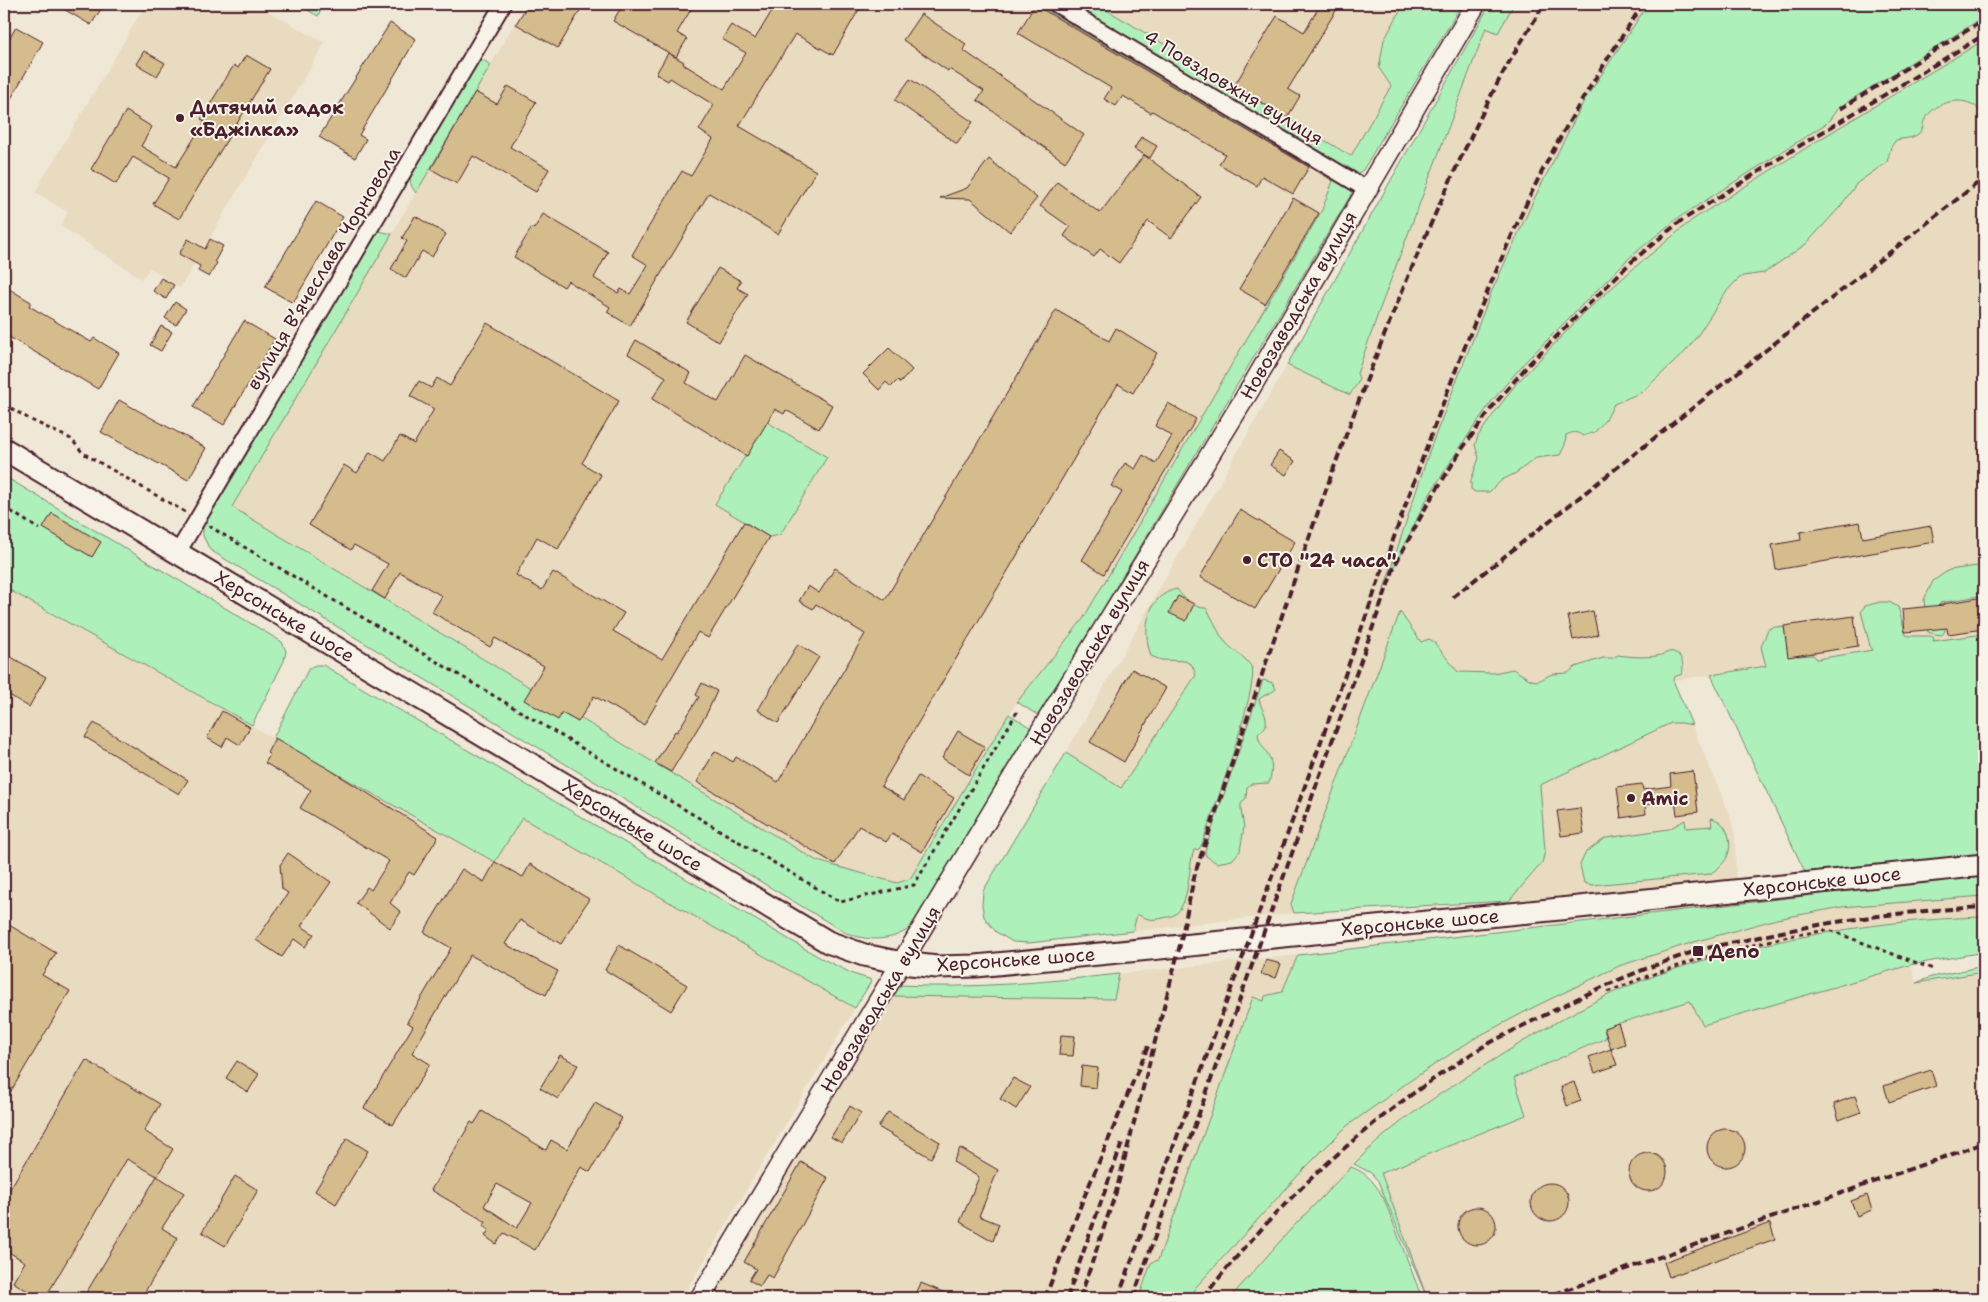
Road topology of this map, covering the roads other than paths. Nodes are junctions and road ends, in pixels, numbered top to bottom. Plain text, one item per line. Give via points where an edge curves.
1 (503, 4) edge
2 (1056, 4) edge
3 (1476, 4) edge
4 (1366, 188) junction
5 (4, 449) edge
6 (178, 552) junction
7 (1984, 865) edge
8 (902, 963) junction
9 (700, 1298) edge

1 - 6 street, вулиця Вʼячеслава Чорновола
2 - 4 street, 4 Повздовжня вулиця
3 - 4 street, Новозаводська вулиця
4 - 8 street, Новозаводська вулиця via 1249,391
5 - 6 main road, Херсонське шосе
6 - 8 main road, Херсонське шосе via 828,942 864,955
7 - 8 main road, Херсонське шосе via 976,966 937,967
8 - 9 street, Новозаводська вулиця

